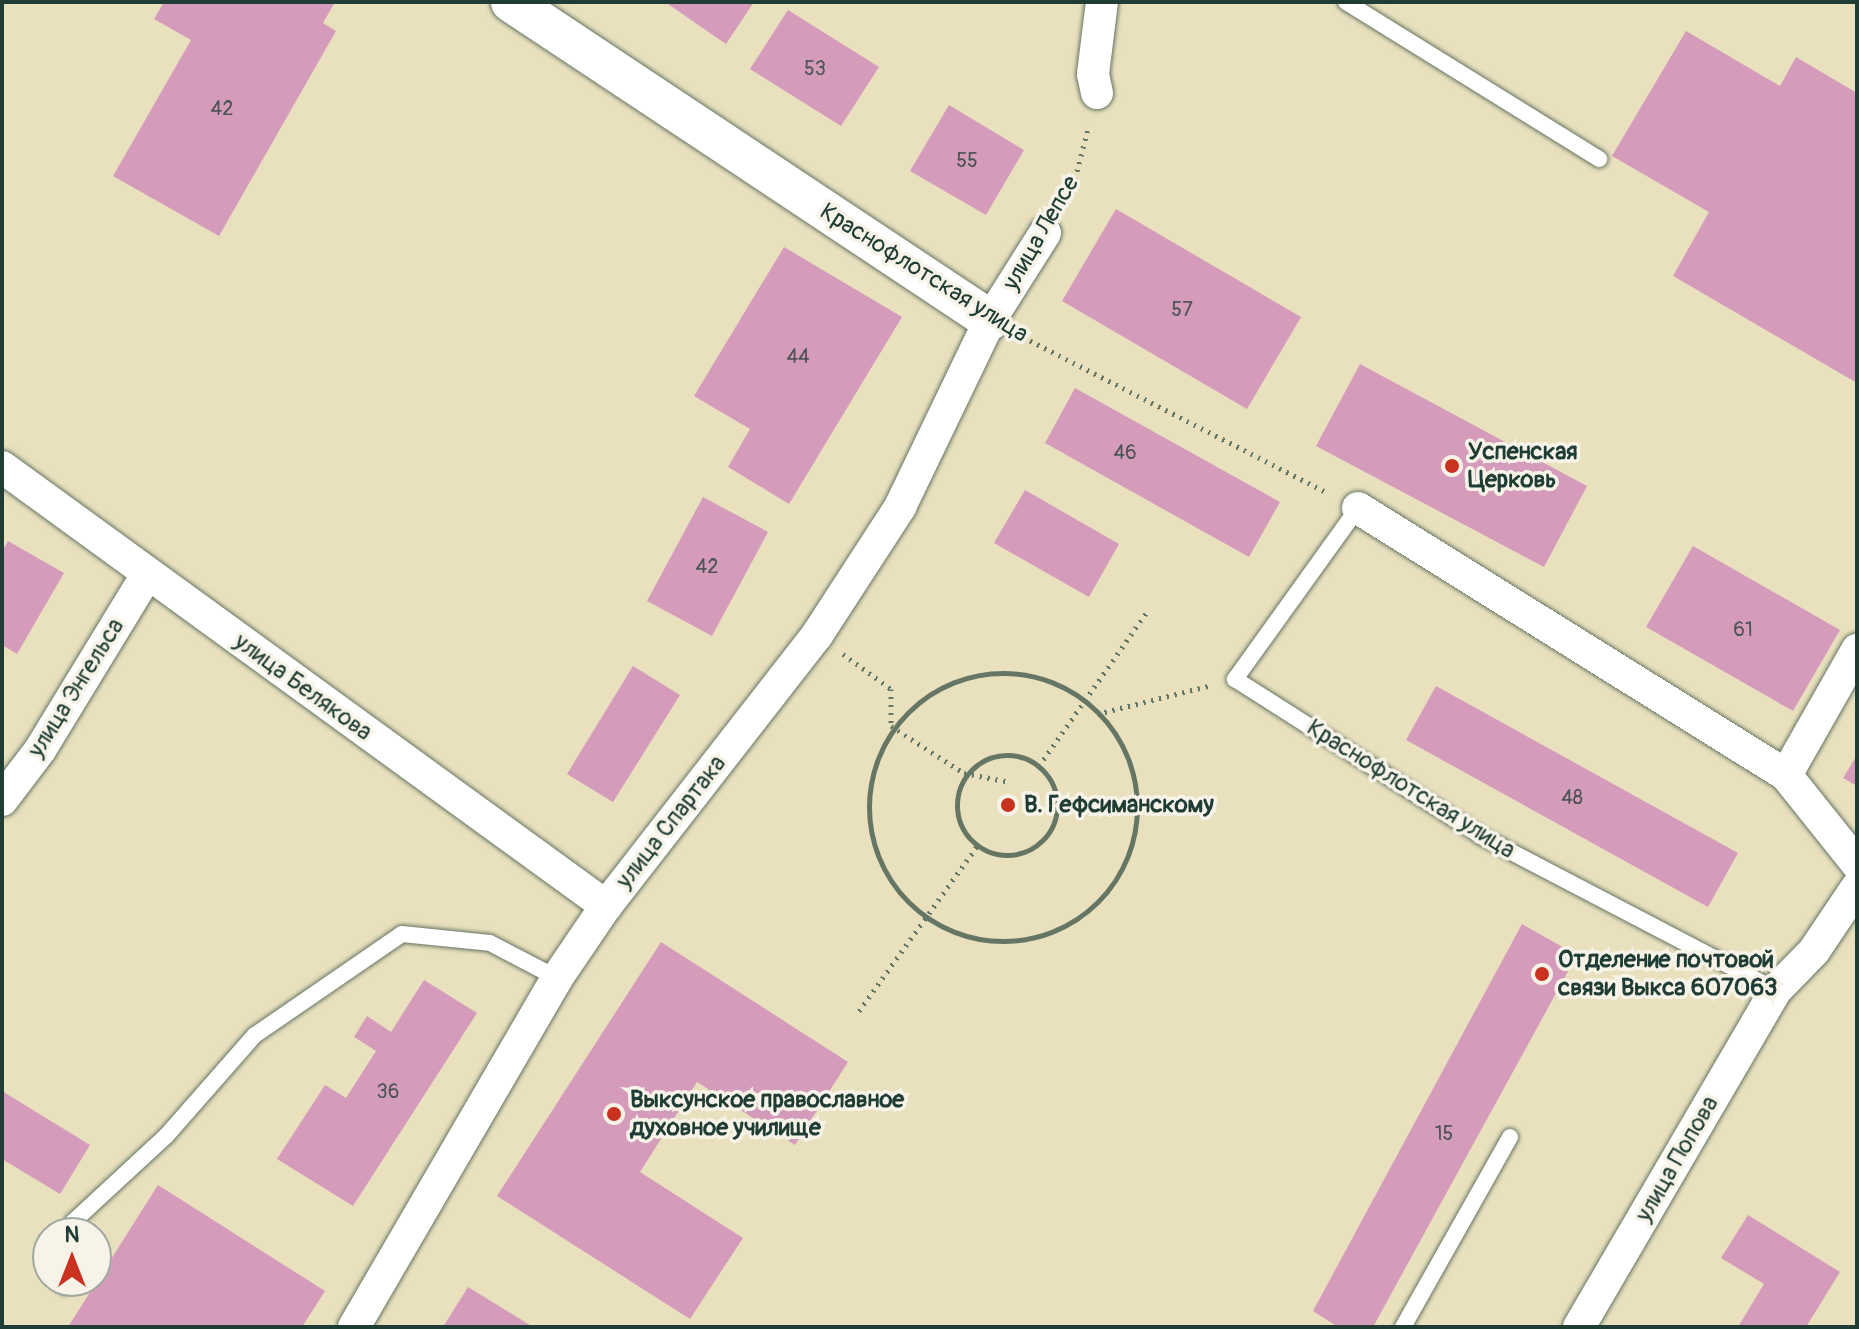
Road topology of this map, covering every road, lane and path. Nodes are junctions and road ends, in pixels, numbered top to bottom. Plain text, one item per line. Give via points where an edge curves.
1 (511, 2) edge
2 (1102, 2) edge
3 (1346, 2) edge
4 (1097, 93) joint
5 (1599, 159) dead end
6 (1045, 233) joint
7 (990, 320) junction
8 (2, 467) edge
9 (1358, 508) junction
10 (147, 575) junction
11 (1147, 612) dead end
12 (1857, 650) edge
13 (874, 677) dead end
14 (1235, 679) junction
15 (1086, 703) junction
16 (1096, 714) junction
17 (891, 726) junction
18 (1039, 766) junction
19 (964, 773) junction
20 (1786, 775) junction
21 (1010, 782) dead end
22 (2, 800) edge
23 (977, 846) junction
24 (1857, 864) edge
25 (1857, 887) edge
26 (606, 906) junction
27 (930, 917) junction
28 (557, 978) junction
29 (1776, 990) junction
30 (859, 1011) dead end
31 (1510, 1137) dead end
32 (78, 1217) edge
33 (354, 1327) edge
34 (1403, 1327) edge
35 (1579, 1327) edge

1 - 7 street, Краснофлотская улица
2 - 4 street via 1093,74
3 - 5 lane
4 - 6 path, улица Лепсе via 1075,179
6 - 7 street, улица Лепсе
7 - 9 path, Краснофлотская улица
7 - 26 street, улица Спартака via 900,507 825,622
8 - 10 street, улица Белякова
9 - 14 lane
9 - 20 street
10 - 22 street, улица Энгельса via 40,750
10 - 26 street, улица Белякова
11 - 15 path
12 - 20 street
13 - 17 path via 891,689
14 - 16 path
14 - 29 lane, Краснофлотская улица via 1481,836
15 - 16 path
15 - 17 path via 1035,677 983,674 933,692
15 - 18 path
16 - 27 path via 1118,737 1136,787 1134,838 1112,886 1073,921 1024,939 971,937
17 - 19 path
17 - 27 path via 873,775 870,828 888,876 904,898
18 - 19 path via 1001,755
18 - 23 path via 1058,799 1047,837 1014,855
19 - 21 path
19 - 23 path via 957,812
20 - 24 street
23 - 27 path
25 - 29 street, улица Попова via 1814,951
26 - 28 street, улица Спартака
27 - 30 path
28 - 32 lane via 490,943 402,934 255,1035 167,1135
28 - 33 street, улица Спартака
29 - 35 street, улица Попова
31 - 34 lane

